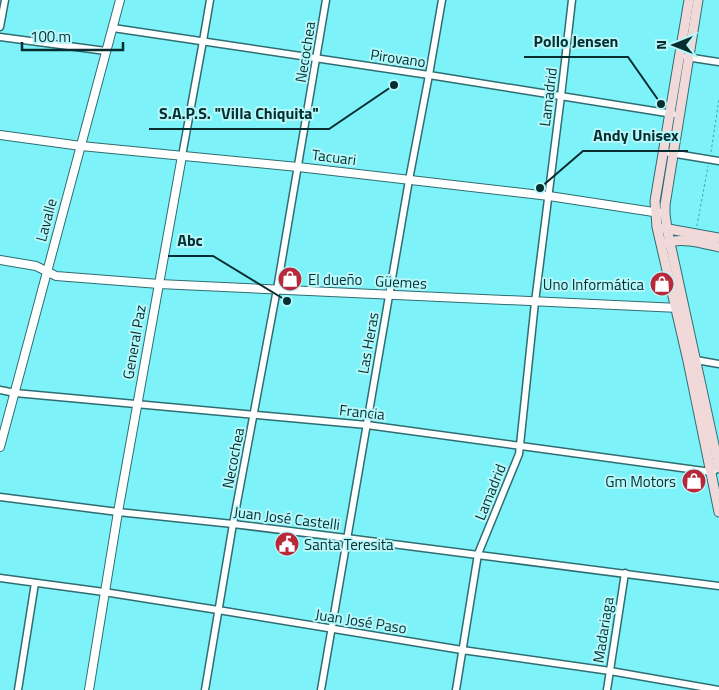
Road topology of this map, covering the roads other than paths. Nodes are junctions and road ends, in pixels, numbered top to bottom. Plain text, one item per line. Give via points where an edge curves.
1 (4, 0) edge
2 (120, 0) edge
3 (210, 0) edge
4 (326, 0) edge
5 (442, 0) edge
6 (572, 0) edge
7 (689, 0) edge
8 (698, 0) edge
9 (0, 27) edge
10 (113, 28) junction
11 (0, 37) edge
12 (203, 41) junction
13 (106, 51) junction
14 (684, 57) junction
15 (317, 59) junction
16 (719, 62) edge
17 (429, 75) junction
18 (561, 96) junction
19 (674, 114) junction
20 (0, 135) edge
21 (81, 146) junction
22 (668, 153) junction
23 (182, 156) junction
24 (719, 161) edge
25 (298, 167) junction
26 (409, 180) junction
27 (549, 196) junction
28 (660, 213) junction
29 (662, 228) junction
30 (719, 238) edge
31 (665, 243) junction
32 (719, 246) edge
33 (0, 260) edge
34 (47, 271) junction
35 (159, 284) junction
36 (277, 289) junction
37 (389, 295) junction
38 (536, 302) junction
39 (680, 308) junction
40 (696, 360) junction
41 (719, 364) edge
42 (0, 390) edge
43 (15, 393) junction
44 (137, 403) junction
45 (254, 415) junction
46 (367, 425) junction
47 (520, 445) junction
48 (0, 447) edge
49 (716, 470) edge
50 (716, 485) edge
51 (0, 497) edge
52 (118, 512) junction
53 (719, 512) edge
54 (233, 524) junction
55 (346, 538) junction
56 (478, 554) junction
57 (625, 574) junction
58 (0, 578) edge
59 (35, 583) junction
60 (719, 586) edge
61 (104, 592) junction
62 (218, 610) junction
63 (331, 628) junction
64 (462, 650) junction
65 (610, 671) junction
66 (18, 690) edge
67 (89, 690) edge
68 (205, 690) edge
69 (321, 690) edge
70 (456, 690) edge
71 (607, 690) edge
72 (718, 690) edge

1 - 9 street
2 - 10 street, Lavalle
3 - 12 street, General Paz
4 - 15 street, Necochea
5 - 17 street, Las Heras
6 - 18 street, Lamadrid
7 - 14 main road
8 - 14 main road
10 - 12 street, Pirovano
10 - 13 street, Lavalle
11 - 13 street
12 - 15 street, Pirovano
12 - 23 street, General Paz
13 - 21 street, Lavalle
14 - 16 street
14 - 19 main road
15 - 17 street, Pirovano
15 - 25 street, Necochea
17 - 18 street, Pirovano
17 - 26 street, Las Heras
18 - 19 street, Pirovano
18 - 27 street, Lamadrid
19 - 22 main road
20 - 21 street, Tacuari
21 - 23 street, Tacuari
21 - 34 street, Lavalle
22 - 24 street
22 - 28 main road via 656,201
23 - 25 street, Tacuari
23 - 35 street, General Paz
25 - 26 street, Tacuari
25 - 36 street, Necochea
26 - 27 street, Tacuari
26 - 37 street, Las Heras
27 - 28 street, Tacuari
27 - 38 street, Lamadrid
28 - 29 main road
29 - 30 main road
29 - 31 main road
31 - 32 main road via 684,240
31 - 39 main road
33 - 34 street, Güemes
34 - 35 street, Güemes via 56,276
34 - 43 street, Lavalle
35 - 36 street, Güemes
35 - 44 street, General Paz
36 - 37 street, Güemes
36 - 45 street, Necochea
37 - 38 street, Güemes
37 - 46 street, Las Heras
38 - 39 street, Güemes
38 - 47 street, Lamadrid
39 - 40 main road
39 - 49 main road
40 - 41 street
40 - 49 main road
42 - 43 street, Francia
43 - 44 street, Francia
43 - 48 street, Lavalle
44 - 45 street, Francia
44 - 52 street, General Paz
45 - 46 street, Francia
45 - 54 street, Necochea
46 - 47 street, Francia
46 - 55 street, Las Heras
47 - 49 street, Francia
47 - 56 street, Lamadrid
49 - 50 main road
50 - 53 main road
51 - 52 street, Juan José Castelli
52 - 54 street, Juan José Castelli
52 - 61 street, General Paz
54 - 55 street, Juan José Castelli
54 - 62 street, Necochea
55 - 56 street, Juan José Castelli
55 - 63 street, Las Heras
56 - 57 street, Juan José Castelli
56 - 64 street, Lamadrid
57 - 60 street, Juan José Castelli
57 - 65 street, Madariaga
58 - 59 street, Juan José Paso
59 - 61 street, Juan José Paso
59 - 66 street
61 - 62 street, Juan José Paso
61 - 67 street, General Paz
62 - 63 street, Juan José Paso
62 - 68 street, Necochea
63 - 64 street, Juan José Paso
63 - 69 street, Las Heras
64 - 65 street, Juan José Paso
64 - 70 street, Lamadrid
65 - 71 street, Madariaga
65 - 72 street, Juan José Paso

